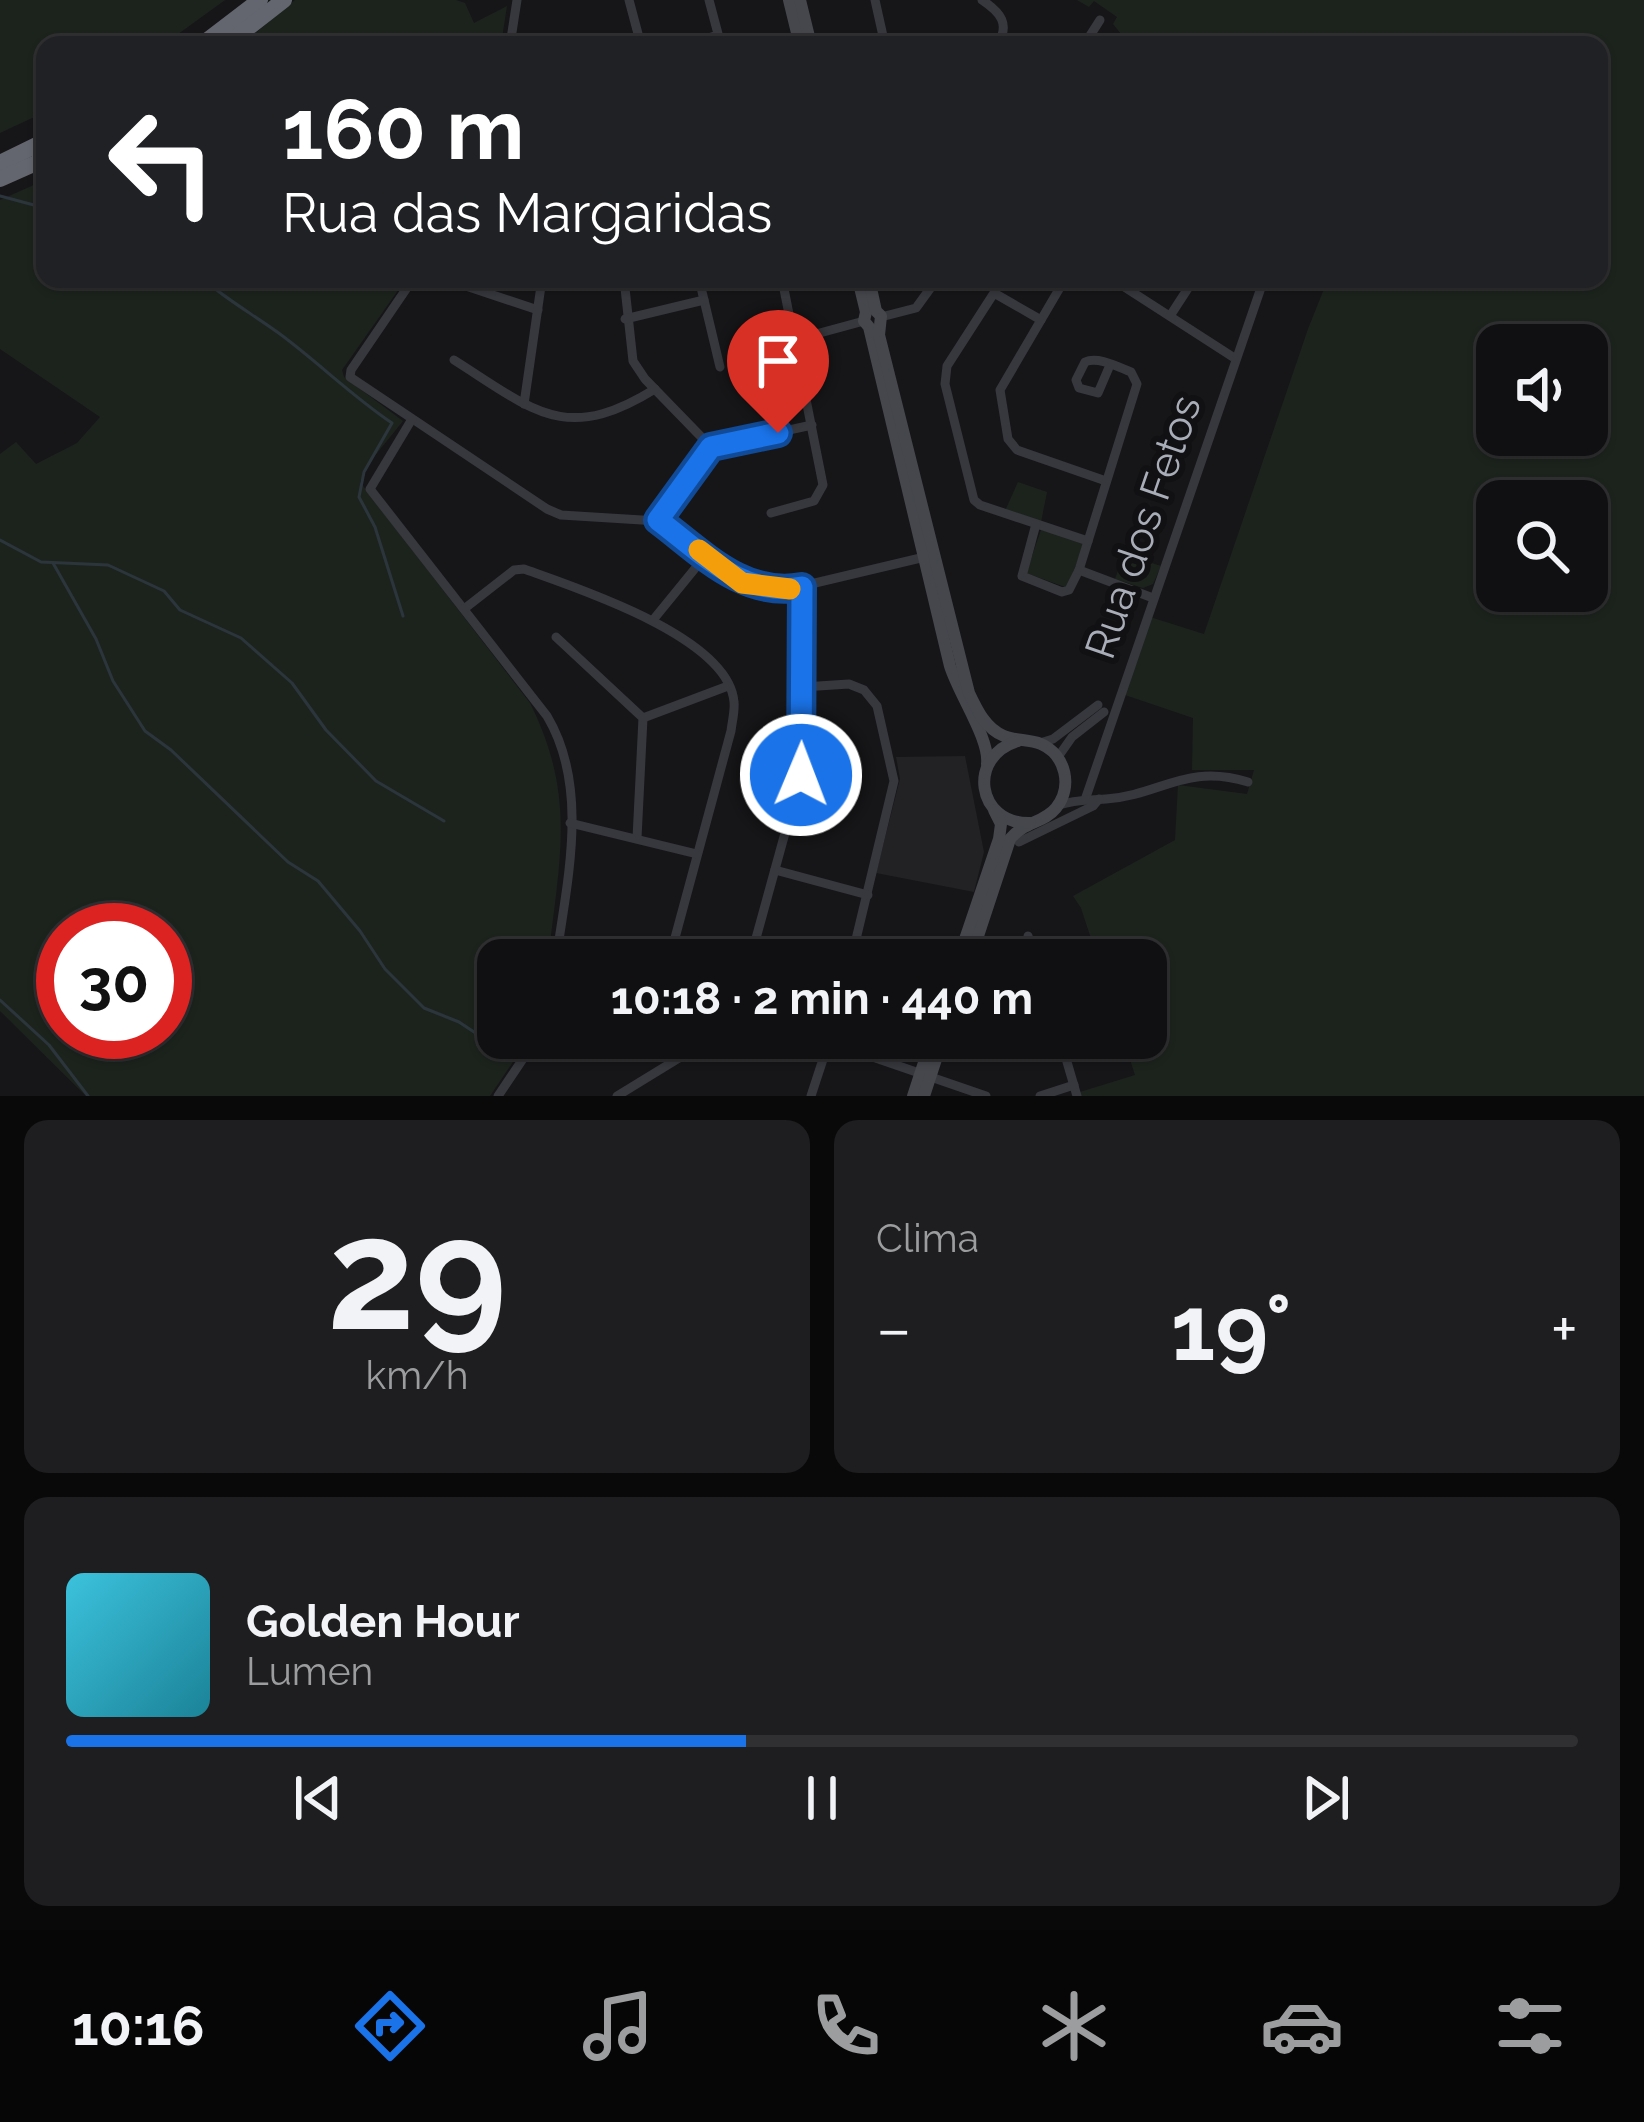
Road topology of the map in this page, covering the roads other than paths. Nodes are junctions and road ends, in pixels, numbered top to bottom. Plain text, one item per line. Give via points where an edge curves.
1 (260, 0) edge
2 (284, 0) edge
3 (517, 0) edge
4 (629, 0) edge
5 (710, 0) edge
6 (790, 0) edge
7 (800, 0) edge
8 (875, 0) edge
9 (982, 0) edge
10 (1100, 20) dead end
11 (213, 36) edge
12 (238, 36) edge
13 (511, 36) edge
14 (639, 36) edge
15 (718, 36) edge
16 (798, 36) edge
17 (809, 36) edge
18 (883, 36) edge
19 (1002, 36) edge
20 (1090, 36) edge
21 (36, 145) edge
22 (0, 163) edge
23 (36, 163) edge
24 (0, 179) edge
25 (407, 288) edge
26 (473, 288) edge
27 (541, 288) edge
28 (624, 288) edge
29 (701, 288) edge
30 (784, 288) edge
31 (861, 288) edge
32 (869, 288) edge
33 (931, 288) edge
34 (1060, 288) edge
35 (1126, 288) edge
36 (1132, 288) edge
37 (1188, 288) edge
38 (1261, 288) edge
39 (1130, 291) junction
40 (704, 299) junction
41 (538, 310) junction
42 (1169, 316) junction
43 (625, 319) junction
44 (872, 319) junction
45 (1041, 320) junction
46 (794, 340) junction
47 (1236, 359) junction
48 (454, 360) dead end
49 (1110, 364) dead end
50 (720, 367) dead end
51 (655, 389) junction
52 (524, 404) junction
53 (412, 419) junction
54 (812, 425) junction
55 (711, 447) junction
56 (1106, 481) junction
57 (771, 513) dead end
58 (658, 520) junction
59 (1036, 524) junction
60 (1088, 541) junction
61 (706, 555) junction
62 (929, 556) junction
63 (1079, 570) junction
64 (802, 587) junction
65 (1153, 598) junction
66 (464, 609) junction
67 (652, 620) junction
68 (556, 638) dead end
69 (728, 686) junction
70 (802, 687) junction
71 (643, 718) junction
72 (1032, 741) junction
73 (1058, 757) junction
74 (986, 764) junction
75 (1066, 781) junction
76 (1247, 782) dead end
77 (1086, 797) junction
78 (1099, 799) junction
79 (1059, 805) junction
80 (994, 810) junction
81 (1031, 823) junction
82 (570, 824) junction
83 (637, 838) junction
84 (1019, 842) dead end
85 (697, 854) junction
86 (775, 870) junction
87 (868, 895) junction
88 (1028, 936) dead end
89 (558, 939) edge
90 (675, 939) edge
91 (756, 939) edge
92 (856, 939) edge
93 (965, 939) edge
94 (977, 939) edge
95 (1029, 939) edge
96 (523, 1059) edge
97 (671, 1059) edge
98 (824, 1059) edge
99 (884, 1059) edge
100 (928, 1059) edge
101 (933, 1059) edge
102 (1066, 1059) edge
103 (926, 1074) junction
104 (1076, 1091) edge
105 (498, 1096) edge
106 (616, 1096) edge
107 (812, 1096) edge
108 (913, 1096) edge
109 (924, 1096) edge
110 (986, 1096) edge
111 (1040, 1096) edge

1 - 11 highway
2 - 12 highway
3 - 13 street
4 - 14 street
5 - 15 street
6 - 16 main road
7 - 17 main road
8 - 18 street
9 - 19 street via 997,10
10 - 20 street
21 - 22 highway
23 - 24 highway
25 - 53 street via 350,376
26 - 41 street
27 - 41 street
28 - 43 street
29 - 40 street
30 - 46 street
31 - 44 main road
32 - 44 main road
33 - 44 street via 920,304
34 - 45 street
35 - 39 street
36 - 39 street
37 - 42 street
38 - 47 street, Rua dos Fetos
39 - 42 street
40 - 43 street
40 - 50 street
41 - 52 street
42 - 47 street
43 - 51 street via 633,361
44 - 46 street
44 - 62 main road
45 - 56 street via 1000,390 1008,439 1017,450
45 - 59 street via 994,293 945,373 974,500
46 - 54 street
47 - 65 street, Rua dos Fetos
48 - 52 street
49 - 56 street via 1137,384
51 - 52 street via 594,418 550,416
51 - 55 street
53 - 58 street via 561,515
53 - 66 street via 370,489
54 - 55 street
54 - 57 street via 821,493
55 - 58 street
56 - 60 street
58 - 61 street
59 - 60 street
59 - 63 street via 1023,578 1065,592
60 - 63 street
61 - 64 street via 742,583
61 - 67 street
62 - 64 street
62 - 72 main road via 977,711 1004,736
62 - 74 main road via 950,666 988,750
63 - 65 street
64 - 70 street
65 - 77 street, Rua dos Fetos
66 - 67 street via 524,569
66 - 82 street via 564,745
67 - 69 street via 710,659
68 - 71 street
69 - 71 street
69 - 85 street via 735,699 731,730
70 - 86 street via 801,775
70 - 87 street via 848,684 877,706 894,781
71 - 83 street
72 - 73 main road
72 - 73 street, Rua dos Fetos via 1053,739 1101,709
72 - 74 main road via 1002,746
73 - 75 main road
74 - 80 main road via 983,788
75 - 77 street
75 - 79 main road
76 - 78 street via 1216,774
77 - 78 street
77 - 79 street
78 - 84 street
79 - 81 main road
80 - 81 main road
80 - 93 main road via 1001,831
81 - 94 main road via 1010,839
82 - 83 street
82 - 89 street
83 - 85 street
85 - 90 street
86 - 87 street
86 - 91 street
87 - 92 street
88 - 95 street
96 - 105 street
97 - 106 street
98 - 107 street
99 - 103 street
100 - 103 main road
101 - 103 main road
102 - 104 street
103 - 108 main road
103 - 109 main road
103 - 110 street
104 - 111 street

